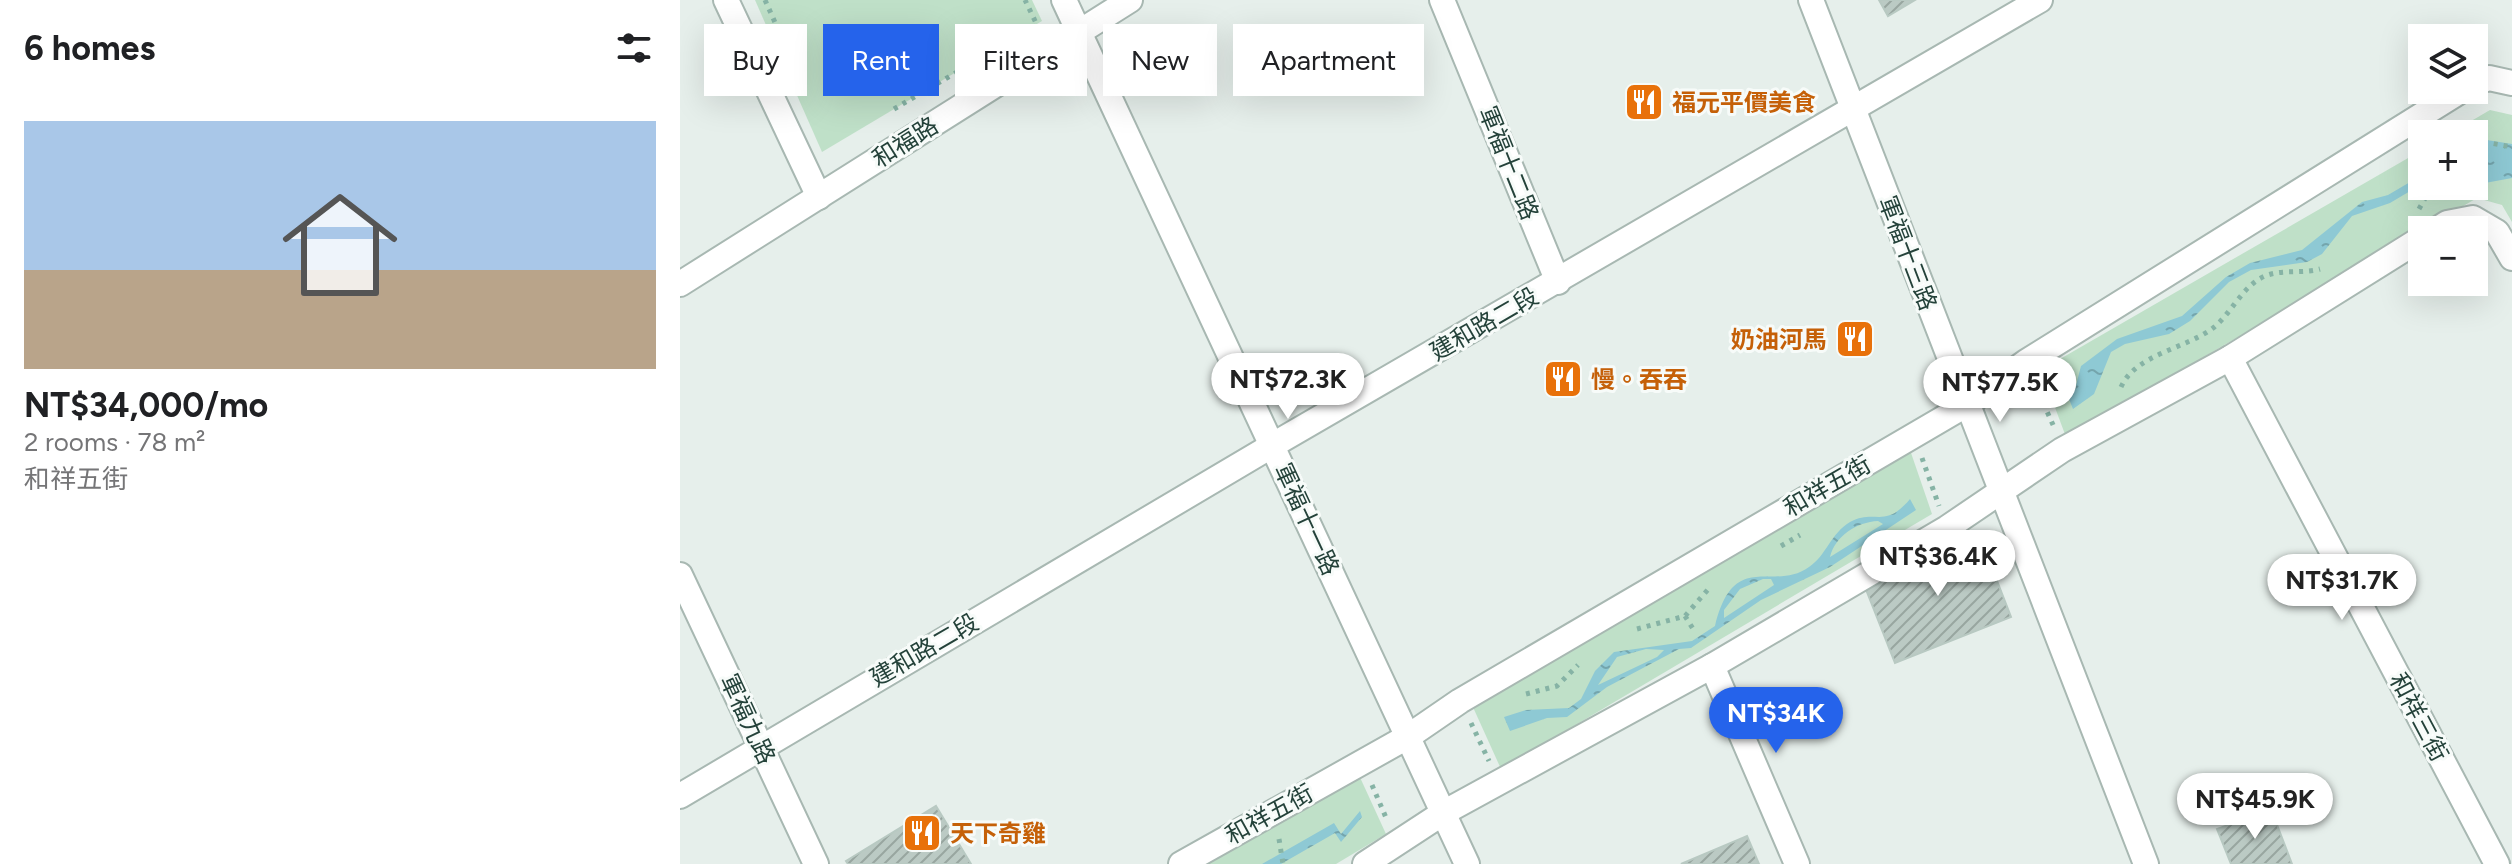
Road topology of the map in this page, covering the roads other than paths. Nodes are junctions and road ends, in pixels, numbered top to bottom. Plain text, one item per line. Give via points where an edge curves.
1 (726, 0) edge
2 (1064, 0) edge
3 (1130, 0) edge
4 (1442, 0) edge
5 (1811, 0) edge
6 (2040, 0) edge
7 (1075, 24) edge
8 (1087, 27) edge
9 (1087, 49) edge
10 (2488, 78) edge
11 (2512, 83) edge
12 (978, 96) edge
13 (2440, 104) edge
14 (1852, 107) junction
15 (819, 197) junction
16 (2488, 227) edge
17 (2408, 247) edge
18 (2512, 258) edge
19 (1558, 282) junction
20 (680, 284) edge
21 (2230, 358) junction
22 (1966, 405) junction
23 (1273, 445) junction
24 (2003, 492) junction
25 (680, 575) edge
26 (1712, 666) junction
27 (1409, 736) junction
28 (761, 745) junction
29 (680, 796) edge
30 (1443, 813) junction
31 (816, 864) edge
32 (1181, 864) edge
33 (1365, 864) edge
34 (1467, 864) edge
35 (1797, 864) edge
36 (2146, 864) edge
37 (2497, 864) edge

1 - 15 street
2 - 7 street, 軍福十一路
3 - 8 street, 和福路
4 - 19 street, 軍福十二路
5 - 14 street, 軍福十三路
6 - 14 street, 建和路二段
9 - 23 street, 軍福十一路
10 - 11 street
12 - 15 street, 和福路
13 - 22 street, 和祥五街 via 2026,362
14 - 19 street, 建和路二段
14 - 22 street, 軍福十三路
15 - 20 street, 和福路
16 - 18 street
17 - 21 street
19 - 23 street, 建和路二段
21 - 24 street via 2062,450
21 - 37 street, 和祥三街
22 - 24 street, 軍福十三路
22 - 27 street, 和祥五街 via 1460,701
23 - 27 street, 軍福十一路
23 - 28 street, 建和路二段
24 - 26 street
24 - 36 street, 軍福十三路
25 - 28 street, 軍福九路
26 - 30 street
26 - 35 street
27 - 30 street, 軍福十一路
27 - 32 street, 和祥五街
28 - 29 street, 建和路二段
28 - 31 street, 軍福九路
30 - 33 street
30 - 34 street, 軍福十一路

